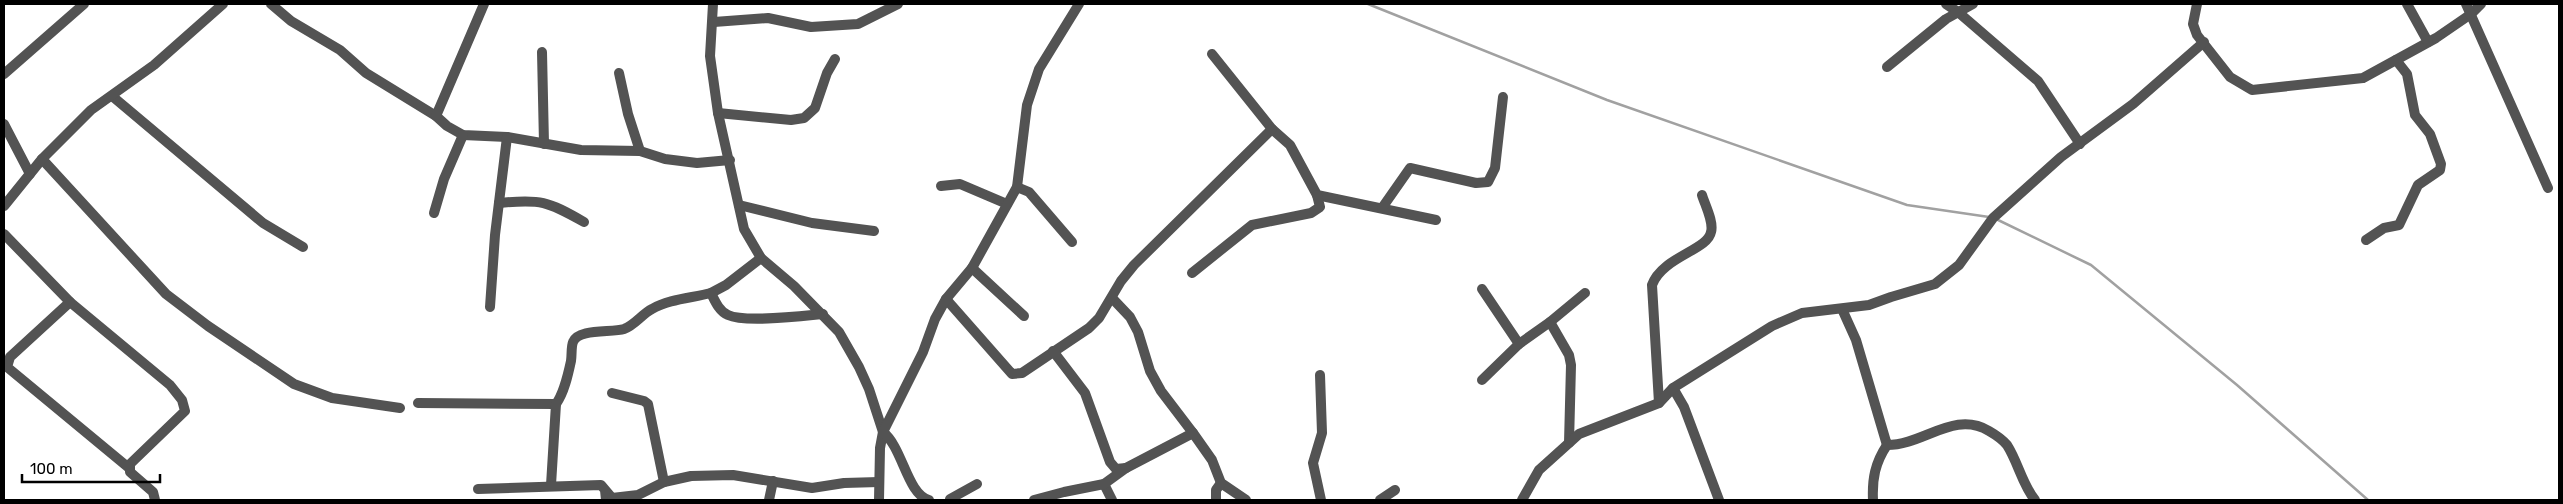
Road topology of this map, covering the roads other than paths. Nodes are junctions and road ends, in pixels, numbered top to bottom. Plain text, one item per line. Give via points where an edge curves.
1 (84, 4) edge
2 (223, 4) edge
3 (271, 4) edge
4 (484, 4) edge
5 (713, 4) edge
6 (898, 4) edge
7 (1078, 4) edge
8 (1946, 4) edge
9 (1973, 4) edge
10 (2197, 4) edge
11 (2408, 4) edge
12 (2466, 4) edge
13 (2481, 4) edge
14 (1958, 12) junction
15 (2471, 14) junction
16 (714, 22) junction
17 (2204, 42) junction
18 (2428, 42) junction
19 (542, 52) dead end
20 (1212, 54) dead end
21 (835, 59) dead end
22 (2396, 60) junction
23 (1887, 67) dead end
24 (619, 73) dead end
25 (4, 74) edge
26 (112, 96) junction
27 (1503, 97) dead end
28 (718, 113) junction
29 (436, 116) junction
30 (4, 124) edge
31 (1272, 129) junction
32 (463, 135) junction
33 (507, 137) junction
34 (544, 144) junction
35 (2080, 144) junction
36 (640, 151) junction
37 (42, 159) junction
38 (730, 160) junction
39 (30, 174) junction
40 (941, 186) dead end
41 (1017, 187) junction
42 (2548, 188) dead end
43 (1317, 195) junction
44 (1702, 195) dead end
45 (500, 203) junction
46 (1007, 204) junction
47 (739, 205) junction
48 (4, 206) edge
49 (1382, 208) junction
50 (434, 213) dead end
51 (1436, 220) dead end
52 (584, 222) dead end
53 (874, 231) dead end
54 (4, 234) edge
55 (2366, 240) dead end
56 (1072, 242) dead end
57 (303, 246) dead end
58 (761, 258) junction
59 (972, 268) junction
60 (1192, 273) dead end
61 (1482, 289) dead end
62 (711, 293) junction
63 (1585, 293) dead end
64 (1112, 298) junction
65 (946, 299) junction
66 (70, 302) junction
67 (490, 308) dead end
68 (1842, 309) junction
69 (822, 314) junction
70 (1024, 316) dead end
71 (1550, 322) junction
72 (1519, 344) junction
73 (1053, 351) junction
74 (1320, 374) dead end
75 (1482, 380) dead end
76 (1673, 388) junction
77 (612, 393) dead end
78 (418, 403) dead end
79 (1659, 403) junction
80 (556, 404) junction
81 (400, 408) dead end
82 (883, 432) junction
83 (1193, 434) junction
84 (1569, 443) junction
85 (1887, 445) junction
86 (129, 468) junction
87 (1126, 468) junction
88 (773, 481) junction
89 (664, 482) junction
90 (879, 482) junction
91 (1221, 483) junction
92 (977, 484) dead end
93 (1104, 484) junction
94 (551, 485) junction
95 (478, 489) dead end
96 (1396, 490) dead end
97 (609, 499) edge
98 (154, 500) edge
99 (769, 500) edge
100 (879, 500) edge
101 (929, 500) edge
102 (949, 500) edge
103 (1034, 500) edge
104 (1112, 500) edge
105 (1216, 500) edge
106 (1246, 500) edge
107 (1321, 500) edge
108 (1380, 500) edge
109 (1522, 500) edge
110 (1720, 500) edge
111 (1873, 500) edge
112 (2034, 500) edge

1 - 25 street
2 - 26 street
3 - 29 street via 291,21 340,50 366,73
4 - 29 street
5 - 16 street
6 - 16 street via 858,24 811,27 768,18
7 - 41 street via 1039,69 1027,105
8 - 14 street
9 - 14 street
10 - 17 street via 2193,24
11 - 18 street
12 - 15 street
13 - 15 street
14 - 23 street
14 - 35 street via 2038,81
15 - 18 street
15 - 42 street
16 - 28 street via 710,56
17 - 22 street via 2230,77 2252,90 2363,78
17 - 35 street via 2133,104
18 - 22 street
19 - 34 street
20 - 31 street
21 - 28 street via 816,108 804,118 791,120
22 - 55 street via 2407,74 2415,115 2430,134 2441,164 2440,170 2418,185 2398,225 2384,228
24 - 36 street
26 - 37 street via 92,110
26 - 57 street via 263,223
27 - 49 street via 1495,168 1488,182 1476,183 1410,168
28 - 38 street
29 - 32 street
30 - 39 street
31 - 43 street via 1290,145
31 - 64 street via 1134,265
32 - 33 street
32 - 50 street
33 - 34 street
33 - 45 street
34 - 36 street via 581,150
35 - 68 street via 1993,218 1959,265 1936,284 1869,306
36 - 38 street via 665,159 697,163
37 - 39 street
37 - 81 street via 166,294 208,326 294,384 332,398
38 - 47 street
39 - 48 street
40 - 46 street via 960,184
41 - 46 street
41 - 56 street via 1029,192
43 - 49 street
43 - 60 street via 1320,207 1311,213 1252,225
44 - 79 street via 1712,226 1711,234 1706,241 1663,267 1652,285
45 - 52 street via 533,200 556,206
45 - 67 street
46 - 59 street
47 - 53 street via 812,223
47 - 58 street via 744,229
49 - 51 street
54 - 66 street
58 - 62 street
58 - 69 street
59 - 65 street
59 - 70 street
61 - 72 street
62 - 69 street via 728,315 764,318
62 - 80 street via 669,302 650,310 624,329 577,337 573,341 561,397
63 - 71 street
64 - 73 street via 1089,328
64 - 83 street via 1130,316 1161,391
65 - 73 street via 1012,374 1022,373
65 - 82 street
66 - 86 street via 170,385 185,406 185,411
66 - 86 street via 10,357 7,367
68 - 76 street via 1802,313 1772,326
68 - 85 street via 1856,340
69 - 82 street via 852,353 869,389
71 - 72 street
71 - 84 street via 1569,355
72 - 75 street
73 - 87 street via 1085,394 1110,462 1116,468
74 - 107 street via 1322,433 1313,463
76 - 79 street
76 - 110 street via 1684,407
77 - 89 street via 648,404
78 - 80 street
79 - 84 street via 1579,434
80 - 94 street
82 - 90 street
82 - 101 street via 899,452 918,493
83 - 87 street
83 - 91 street via 1212,460
84 - 109 street via 1539,470
85 - 111 street via 1877,460 1872,484
85 - 112 street via 1913,441 1964,422 1978,424 2000,437 2008,446
86 - 98 street via 153,492
87 - 93 street
88 - 89 street via 733,475 691,476
88 - 90 street via 812,488
88 - 99 street
89 - 97 street via 638,495
90 - 100 street
91 - 105 street via 1216,490
91 - 106 street
92 - 102 street
93 - 103 street
93 - 104 street
94 - 95 street
94 - 97 street via 601,484
96 - 108 street

